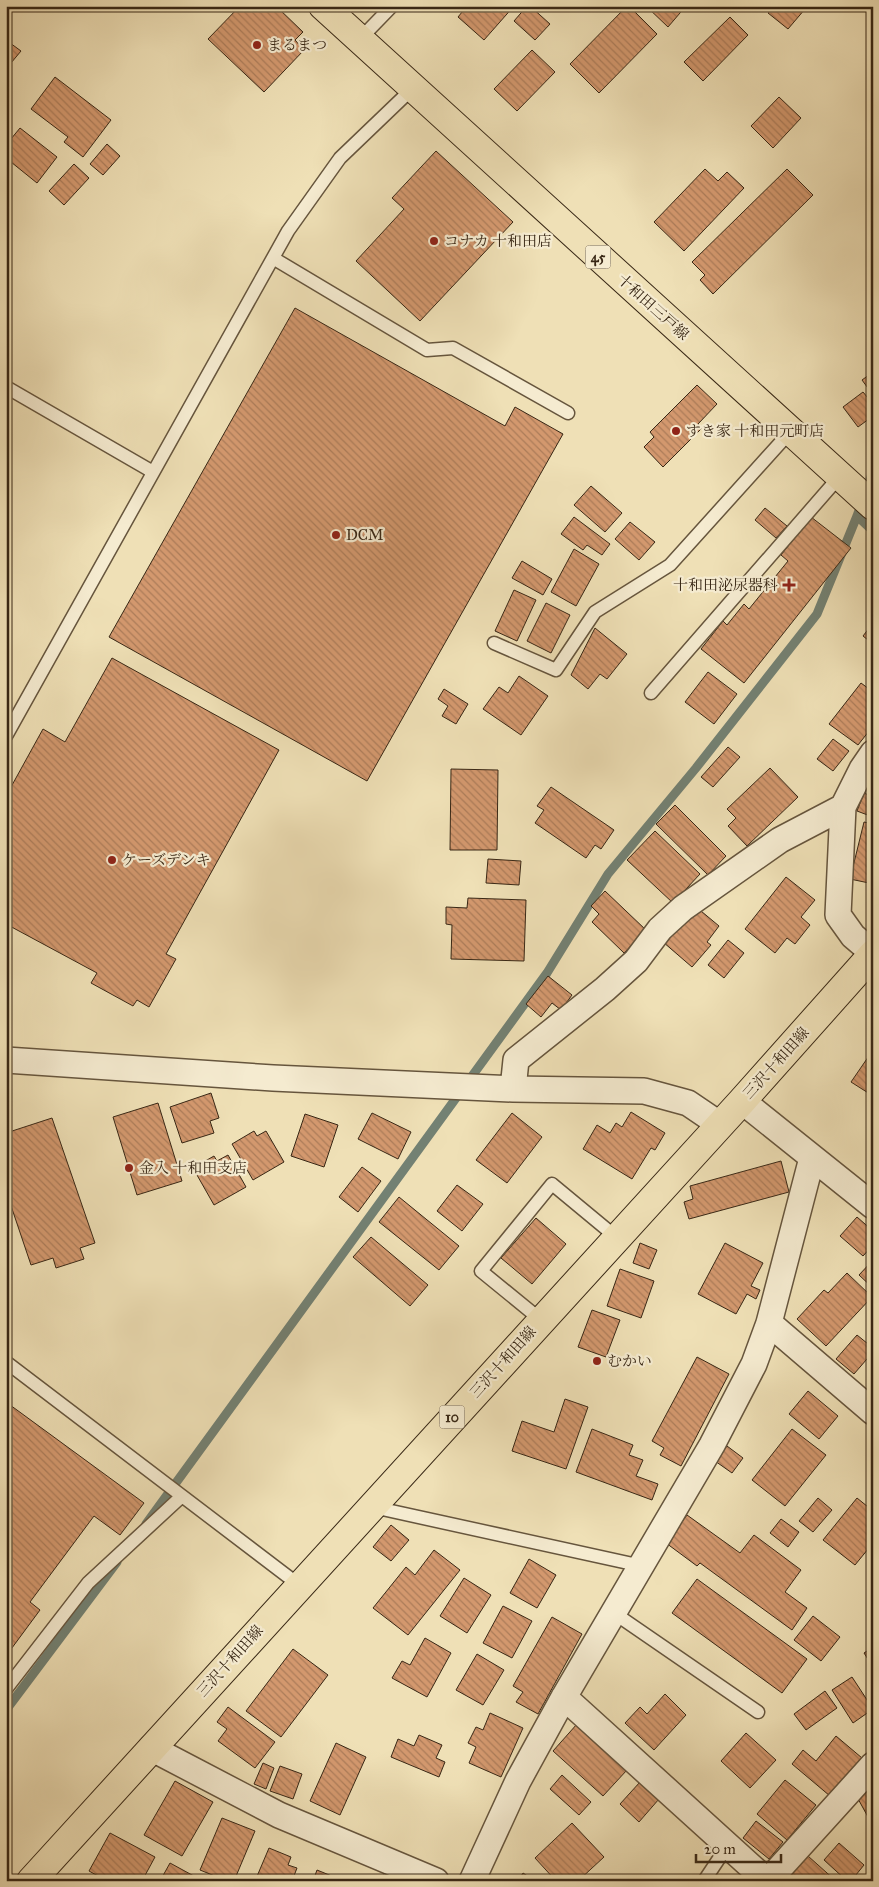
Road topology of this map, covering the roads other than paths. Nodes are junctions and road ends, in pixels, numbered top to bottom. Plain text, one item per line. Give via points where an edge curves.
1 (323, 6) edge
2 (392, 6) edge
3 (360, 39) junction
4 (413, 88) junction
5 (273, 258) junction
6 (6, 387) edge
7 (568, 413) dead end
8 (790, 432) junction
9 (153, 472) junction
10 (840, 476) junction
11 (873, 506) edge
12 (494, 643) dead end
13 (651, 693) dead end
14 (6, 736) edge
15 (873, 753) edge
16 (843, 807) junction
17 (873, 953) edge
18 (6, 1060) edge
19 (513, 1089) junction
20 (742, 1101) junction
21 (719, 1124) junction
22 (812, 1158) junction
23 (873, 1206) edge
24 (616, 1237) junction
25 (541, 1320) junction
26 (769, 1323) junction
27 (6, 1362) edge
28 (873, 1412) edge
29 (182, 1496) junction
30 (371, 1507) junction
31 (642, 1566) junction
32 (299, 1586) junction
33 (614, 1613) junction
34 (6, 1689) edge
35 (564, 1697) junction
36 (758, 1712) dead end
37 (151, 1748) junction
38 (873, 1766) edge
39 (728, 1845) junction
40 (31, 1881) edge
41 (436, 1881) edge
42 (472, 1881) edge
43 (704, 1881) edge
44 (767, 1881) edge

1 - 3 main road, 十和田三戸線 / 45
2 - 3 lane
3 - 4 main road, 十和田三戸線 / 45
4 - 5 lane via 340,158 288,231
4 - 8 main road, 十和田三戸線 / 45
5 - 7 lane via 427,350 453,348
5 - 9 lane
6 - 9 lane
8 - 10 main road, 十和田三戸線 / 45
8 - 12 lane via 670,565 595,612 556,670
9 - 14 lane
10 - 11 main road, 十和田三戸線 / 45
10 - 13 lane
15 - 16 street
16 - 17 street via 838,915 853,936
16 - 19 street via 780,840 683,908 660,929 636,961 516,1060
17 - 20 main road, 三沢十和田線 / 10
18 - 19 street via 273,1078
19 - 21 street via 644,1091 688,1102
20 - 21 main road, 三沢十和田線 / 10
20 - 22 street
21 - 24 main road, 三沢十和田線 / 10
22 - 23 street
22 - 26 street
24 - 25 main road, 三沢十和田線 / 10
24 - 25 lane via 552,1184 481,1271
25 - 30 main road, 三沢十和田線 / 10
26 - 28 street
26 - 31 street via 754,1364 712,1446
27 - 29 lane
29 - 32 lane
29 - 34 lane via 88,1583
30 - 31 lane
30 - 32 main road, 三沢十和田線 / 10
31 - 33 street
32 - 37 main road, 三沢十和田線 / 10
33 - 35 street
33 - 36 lane
35 - 39 street
35 - 42 street via 518,1781
37 - 40 main road, 三沢十和田線 / 10
37 - 41 street via 279,1815
38 - 44 street
39 - 43 lane
39 - 44 street

